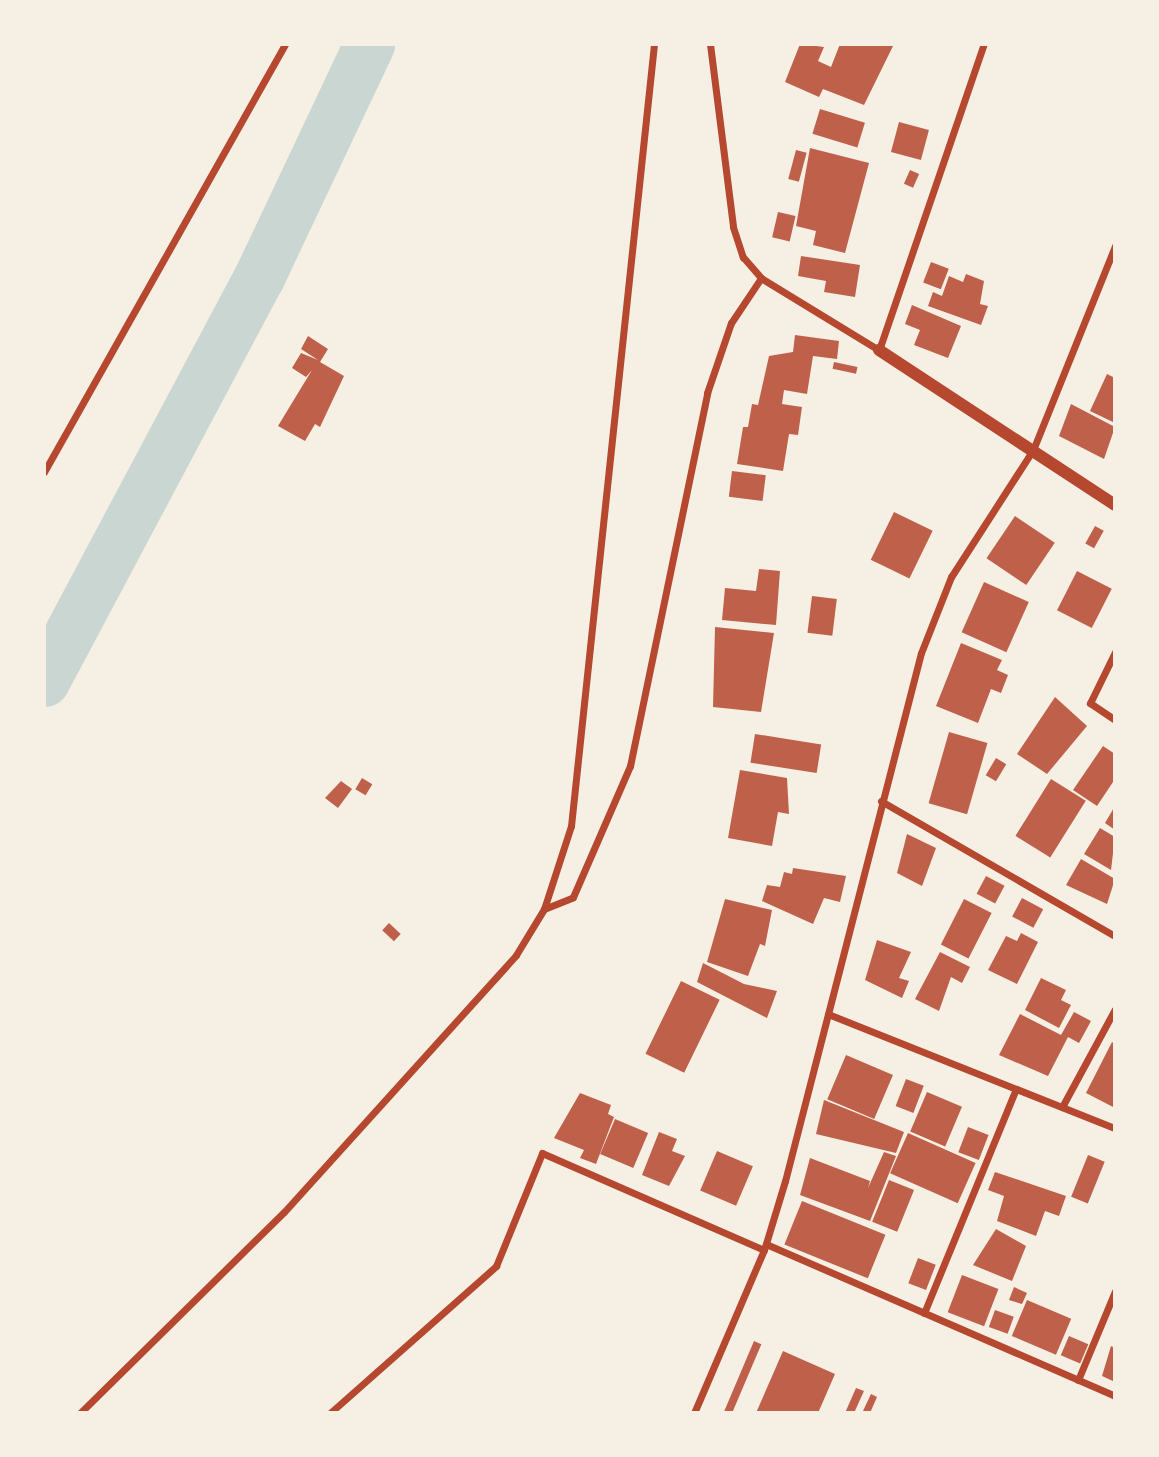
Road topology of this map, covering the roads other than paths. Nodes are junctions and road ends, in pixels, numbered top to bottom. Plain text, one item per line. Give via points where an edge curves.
1 (285, 44) edge
2 (654, 44) edge
3 (710, 44) edge
4 (985, 44) edge
5 (1115, 246) edge
6 (761, 278) junction
7 (879, 350) junction
8 (1033, 450) junction
9 (44, 472) edge
10 (1115, 505) edge
11 (1115, 652) edge
12 (1115, 720) edge
13 (881, 801) junction
14 (544, 909) junction
15 (1115, 936) edge
16 (1115, 1009) edge
17 (828, 1014) junction
18 (1016, 1089) junction
19 (1062, 1107) junction
20 (1115, 1128) edge
21 (765, 1247) junction
22 (1115, 1291) edge
23 (924, 1313) junction
24 (1078, 1380) junction
25 (1115, 1396) edge
26 (80, 1413) edge
27 (330, 1413) edge
28 (694, 1413) edge

1 - 9 street
2 - 14 street via 571,826
3 - 6 street via 733,227 743,257
4 - 7 street
5 - 8 street
6 - 7 street
6 - 14 street via 731,323 707,393 631,766 573,897
7 - 8 street
8 - 10 street
8 - 13 street via 951,577 921,653
11 - 12 street via 1090,703
13 - 15 street
13 - 17 street
14 - 26 street via 516,955 284,1212
16 - 19 street
17 - 18 street
17 - 21 street
18 - 19 street
18 - 23 street
19 - 20 street
21 - 23 street
21 - 27 street via 542,1153 496,1266
21 - 28 street
22 - 24 street
23 - 24 street
24 - 25 street

